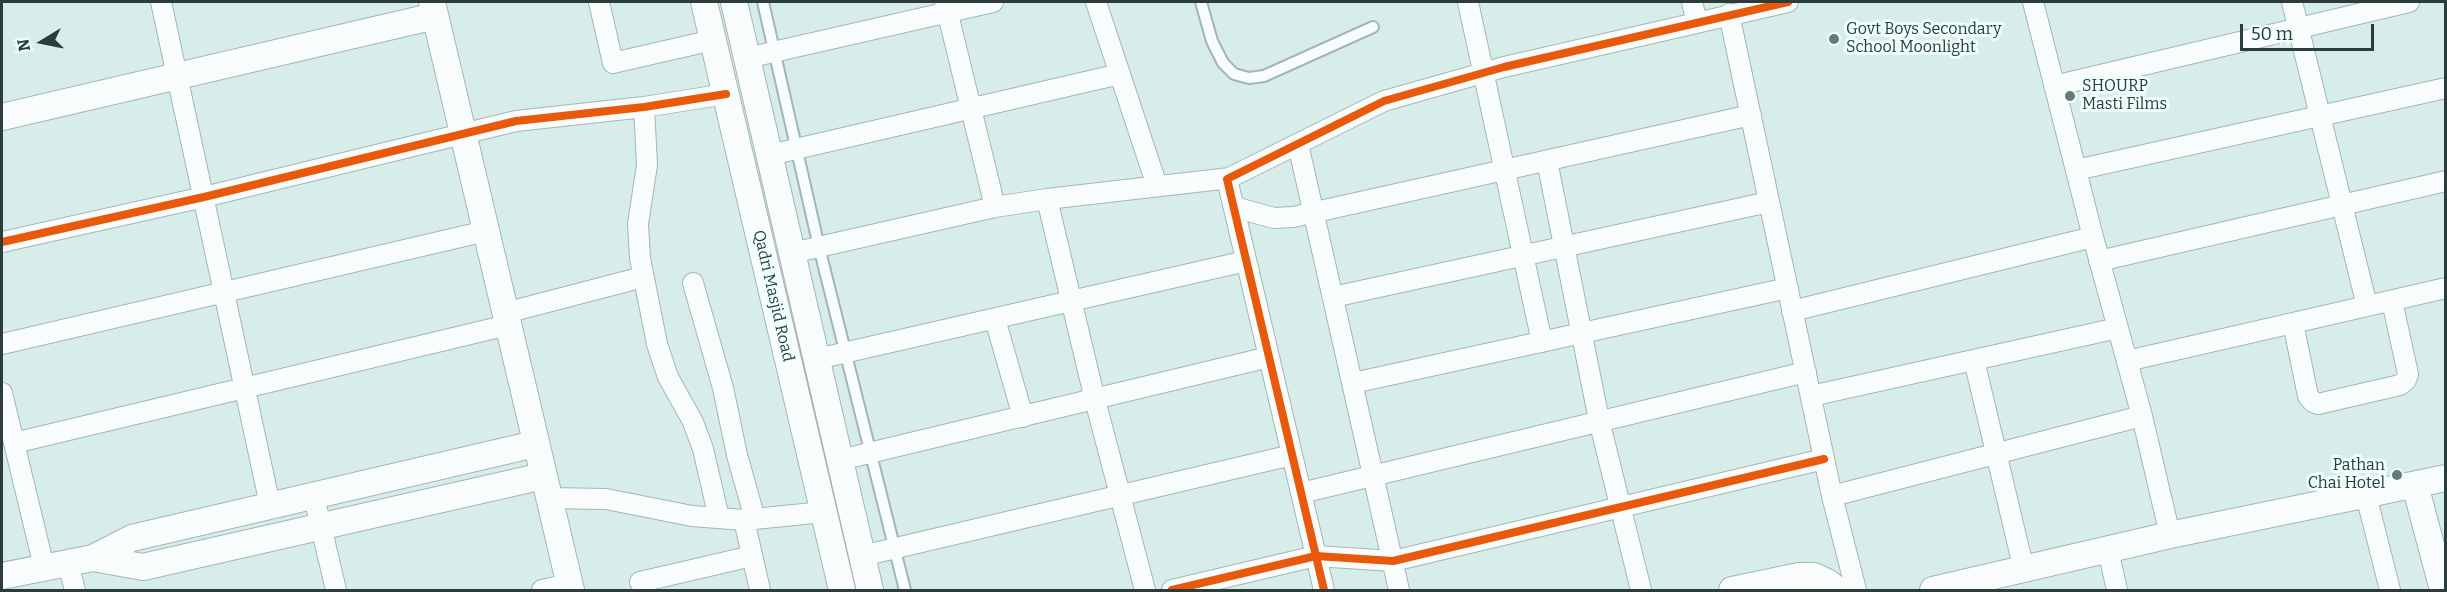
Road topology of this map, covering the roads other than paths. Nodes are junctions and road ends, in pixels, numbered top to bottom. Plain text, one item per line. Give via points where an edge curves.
1 (161, 2) edge
2 (599, 2) edge
3 (704, 2) edge
4 (734, 2) edge
5 (763, 2) edge
6 (993, 2) edge
7 (1096, 2) edge
8 (1201, 2) edge
9 (1468, 2) edge
10 (1692, 2) edge
11 (1788, 2) edge
12 (2035, 2) edge
13 (2292, 2) edge
14 (2409, 2) edge
15 (946, 7) edge
16 (433, 9) edge
17 (1729, 14) junction
18 (1696, 22) junction
19 (1373, 27) dead end
20 (2299, 29) junction
21 (713, 40) junction
22 (775, 51) junction
23 (747, 58) junction
24 (1483, 73) junction
25 (1120, 74) junction
26 (178, 75) junction
27 (2054, 86) junction
28 (2445, 88) edge
29 (726, 94) junction
30 (644, 107) junction
31 (971, 108) junction
32 (1751, 115) junction
33 (2320, 115) junction
34 (2, 117) edge
35 (462, 134) junction
36 (1298, 144) junction
37 (797, 149) junction
38 (770, 155) junction
39 (1547, 161) junction
40 (1504, 170) junction
41 (2076, 170) junction
42 (1230, 178) junction
43 (2445, 181) edge
44 (1157, 186) junction
45 (204, 197) junction
46 (1047, 199) junction
47 (1769, 202) junction
48 (2342, 205) junction
49 (995, 207) junction
50 (1234, 207) junction
51 (1314, 213) junction
52 (486, 231) junction
53 (2093, 237) junction
54 (2, 242) edge
55 (1563, 246) junction
56 (819, 247) junction
57 (792, 253) junction
58 (1523, 255) junction
59 (1246, 261) junction
60 (2099, 261) junction
61 (643, 277) junction
62 (693, 284) dead end
63 (1788, 288) junction
64 (2445, 288) edge
65 (225, 292) junction
66 (1333, 297) junction
67 (2392, 300) junction
68 (1071, 301) junction
69 (2367, 306) junction
70 (1792, 310) junction
71 (507, 319) junction
72 (995, 319) junction
73 (2293, 323) junction
74 (2118, 328) junction
75 (1582, 334) junction
76 (1542, 342) junction
77 (2, 344) edge
78 (846, 353) junction
79 (1269, 357) junction
80 (817, 359) junction
81 (1974, 360) junction
82 (2127, 362) junction
83 (1806, 372) junction
84 (1353, 383) junction
85 (246, 387) junction
86 (2, 393) edge
87 (1811, 396) junction
88 (1095, 400) junction
89 (2142, 416) junction
90 (1023, 417) junction
91 (1599, 420) junction
92 (14, 443) junction
93 (535, 444) junction
94 (870, 453) junction
95 (1996, 453) junction
96 (1292, 455) junction
97 (1824, 459) junction
98 (840, 460) junction
99 (1374, 475) junction
100 (2445, 478) edge
101 (2415, 485) junction
102 (546, 487) junction
103 (1301, 493) junction
104 (2366, 495) junction
105 (1120, 496) junction
106 (1832, 496) junction
107 (314, 497) junction
108 (270, 505) junction
109 (1621, 506) junction
110 (824, 512) junction
111 (720, 518) junction
112 (749, 519) junction
113 (321, 526) junction
114 (2170, 535) junction
115 (896, 548) junction
116 (2108, 550) junction
117 (752, 556) junction
118 (862, 556) junction
119 (1316, 556) junction
120 (93, 558) junction
121 (1393, 561) junction
122 (56, 565) junction
123 (2024, 570) junction
124 (2, 576) edge
125 (640, 582) dead end
126 (570, 587) edge
127 (1831, 588) edge
128 (75, 591) edge
129 (336, 591) edge
130 (542, 591) edge
131 (760, 591) edge
132 (842, 591) edge
133 (870, 591) edge
134 (906, 591) edge
135 (1145, 591) edge
136 (1172, 591) edge
137 (1324, 591) edge
138 (1399, 591) edge
139 (1641, 591) edge
140 (1732, 591) edge
141 (1856, 591) edge
142 (1933, 591) edge
143 (2116, 591) edge
144 (2390, 591) edge
145 (2443, 591) edge

1 - 26 street
2 - 21 street via 613,63
3 - 21 street, Qadri Masjid Road
4 - 23 street, Qadri Masjid Road
5 - 22 lane
6 - 15 street
7 - 25 street
8 - 19 lane via 1223,63 1234,74 1249,78 1264,76
9 - 24 street
10 - 18 street
11 - 17 street
12 - 27 street
13 - 20 street
14 - 20 street
15 - 22 street
15 - 31 street
16 - 26 street
16 - 35 street
17 - 18 street
17 - 32 street
18 - 24 street
20 - 27 street
20 - 33 street
21 - 29 street, Qadri Masjid Road
22 - 23 street
22 - 37 lane
23 - 38 street, Qadri Masjid Road
24 - 36 street via 1384,101
24 - 40 street
25 - 31 street
25 - 44 street
26 - 34 street
26 - 45 street
27 - 41 street
28 - 33 street
29 - 30 street
29 - 110 street, Qadri Masjid Road
30 - 35 street via 546,117
30 - 61 street via 647,165 638,224
31 - 37 street
31 - 49 street
32 - 39 street
32 - 47 street
33 - 41 street
33 - 48 street
35 - 45 street
35 - 52 street
36 - 42 street
36 - 51 street
37 - 38 street
37 - 56 lane
38 - 57 street, Qadri Masjid Road
39 - 40 street
39 - 55 street
40 - 51 street
40 - 58 street
41 - 53 street
42 - 44 street
42 - 50 street via 1227,179
43 - 48 street
44 - 46 street
45 - 54 street
45 - 65 street
46 - 49 street
46 - 68 street
47 - 55 street
47 - 63 street
48 - 60 street
48 - 69 street
49 - 56 street
50 - 51 street via 1274,218
50 - 59 street
51 - 66 street
52 - 65 street
52 - 71 street
53 - 60 street
53 - 70 street
55 - 58 street
55 - 75 street
56 - 57 street
56 - 78 lane
57 - 80 street, Qadri Masjid Road
58 - 66 street
58 - 76 street
59 - 68 street
59 - 79 street
60 - 74 street
61 - 71 street
61 - 111 street via 657,344 668,377 703,449
62 - 112 street via 723,388
63 - 70 street
63 - 75 street
64 - 67 street
65 - 77 street
65 - 85 street
66 - 84 street
67 - 69 street
67 - 73 street via 2408,374 2406,380 2318,404 2308,396
68 - 72 street
68 - 88 street
69 - 73 street
70 - 83 street
71 - 85 street
71 - 93 street
72 - 78 street
72 - 90 street
73 - 82 street
74 - 81 street
74 - 82 street
75 - 76 street
75 - 91 street
76 - 84 street
78 - 80 street
78 - 94 lane
79 - 88 street
79 - 96 street
80 - 98 street, Qadri Masjid Road
81 - 87 street
81 - 95 street
82 - 89 street
83 - 87 street
83 - 91 street
84 - 99 street
85 - 92 street
85 - 108 street
86 - 92 street
87 - 97 street
88 - 90 street
88 - 105 street
89 - 95 street
89 - 114 street
90 - 94 street
91 - 99 street
91 - 109 street
92 - 122 street
93 - 102 street
93 - 107 street
94 - 98 street
94 - 115 lane
95 - 106 street
95 - 123 street
96 - 103 street
96 - 105 street
97 - 106 street
97 - 109 street
98 - 118 street, Qadri Masjid Road
99 - 103 street
99 - 121 street
100 - 101 street
101 - 104 street
101 - 145 street
102 - 111 street
102 - 113 street
102 - 126 street
103 - 119 street
104 - 114 street
104 - 144 street
105 - 115 street
105 - 135 street
106 - 141 street
107 - 108 street
107 - 113 street
108 - 120 street via 132,538
109 - 121 street
109 - 139 street
110 - 112 street
110 - 132 street, Qadri Masjid Road
111 - 112 street
112 - 117 street
113 - 120 street via 143,567
113 - 129 street
114 - 116 street
115 - 118 street
115 - 134 lane
116 - 123 street
116 - 143 street
117 - 125 street
117 - 131 street
118 - 133 street, Qadri Masjid Road
119 - 121 street
119 - 136 street
119 - 137 street
120 - 122 street
121 - 138 street
122 - 124 street
122 - 128 street
123 - 142 street
126 - 130 street
127 - 140 street via 1814,576 1799,576

